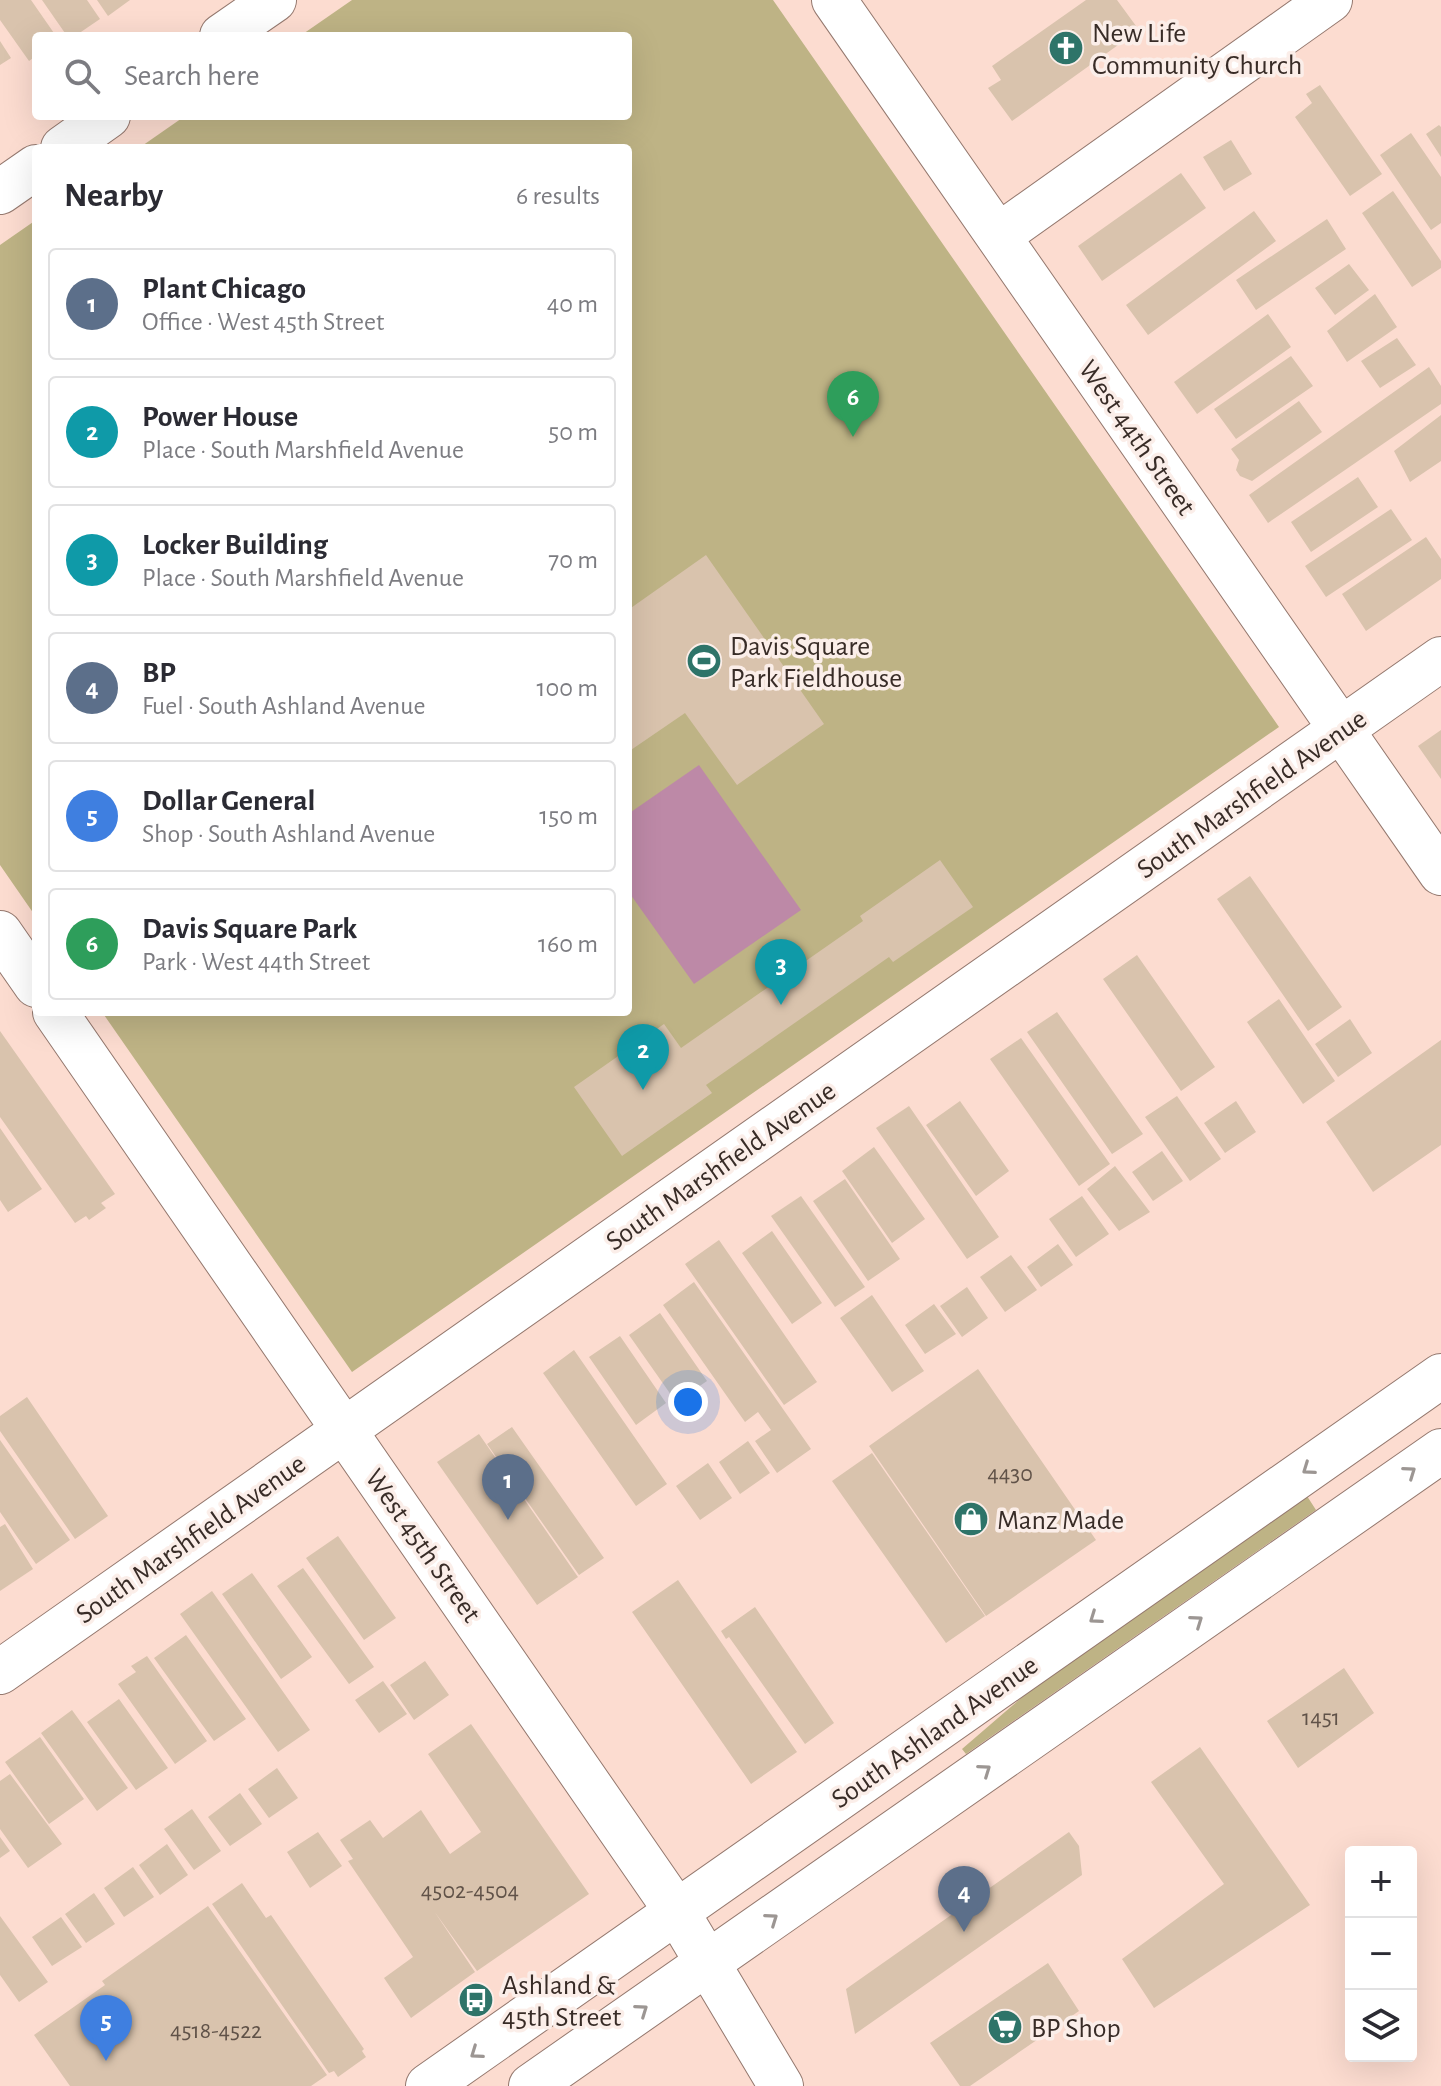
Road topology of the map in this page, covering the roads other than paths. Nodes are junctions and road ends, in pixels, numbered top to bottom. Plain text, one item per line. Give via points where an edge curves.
1 (274, 0) edge
2 (834, 0) edge
3 (1330, 0) edge
4 (228, 32) edge
5 (102, 120) edge
6 (69, 144) edge
7 (32, 170) edge
8 (0, 192) edge
9 (998, 236) junction
10 (1441, 659) edge
11 (1341, 729) junction
12 (1441, 873) edge
13 (0, 933) edge
14 (32, 979) edge
15 (58, 1016) edge
16 (1441, 1376) edge
17 (344, 1430) junction
18 (1441, 1451) edge
19 (0, 1672) edge
20 (677, 1912) junction
21 (708, 1964) junction
22 (428, 2086) edge
23 (531, 2086) edge
24 (781, 2086) edge

1 - 4 street
2 - 9 street, West 44th Street
3 - 9 street
5 - 6 street
7 - 8 street
9 - 11 street, West 44th Street
10 - 11 street, South Marshfield Avenue
11 - 12 street, West 44th Street
11 - 17 street, South Marshfield Avenue
13 - 14 street
15 - 17 street, West 45th Street
16 -> 20 street, South Ashland Avenue
17 - 19 street, South Marshfield Avenue
17 - 20 street, West 45th Street
21 -> 18 street
20 - 21 street, West 45th Street
20 -> 22 street, South Ashland Avenue
23 -> 21 street
21 - 24 street, West 45th Street

